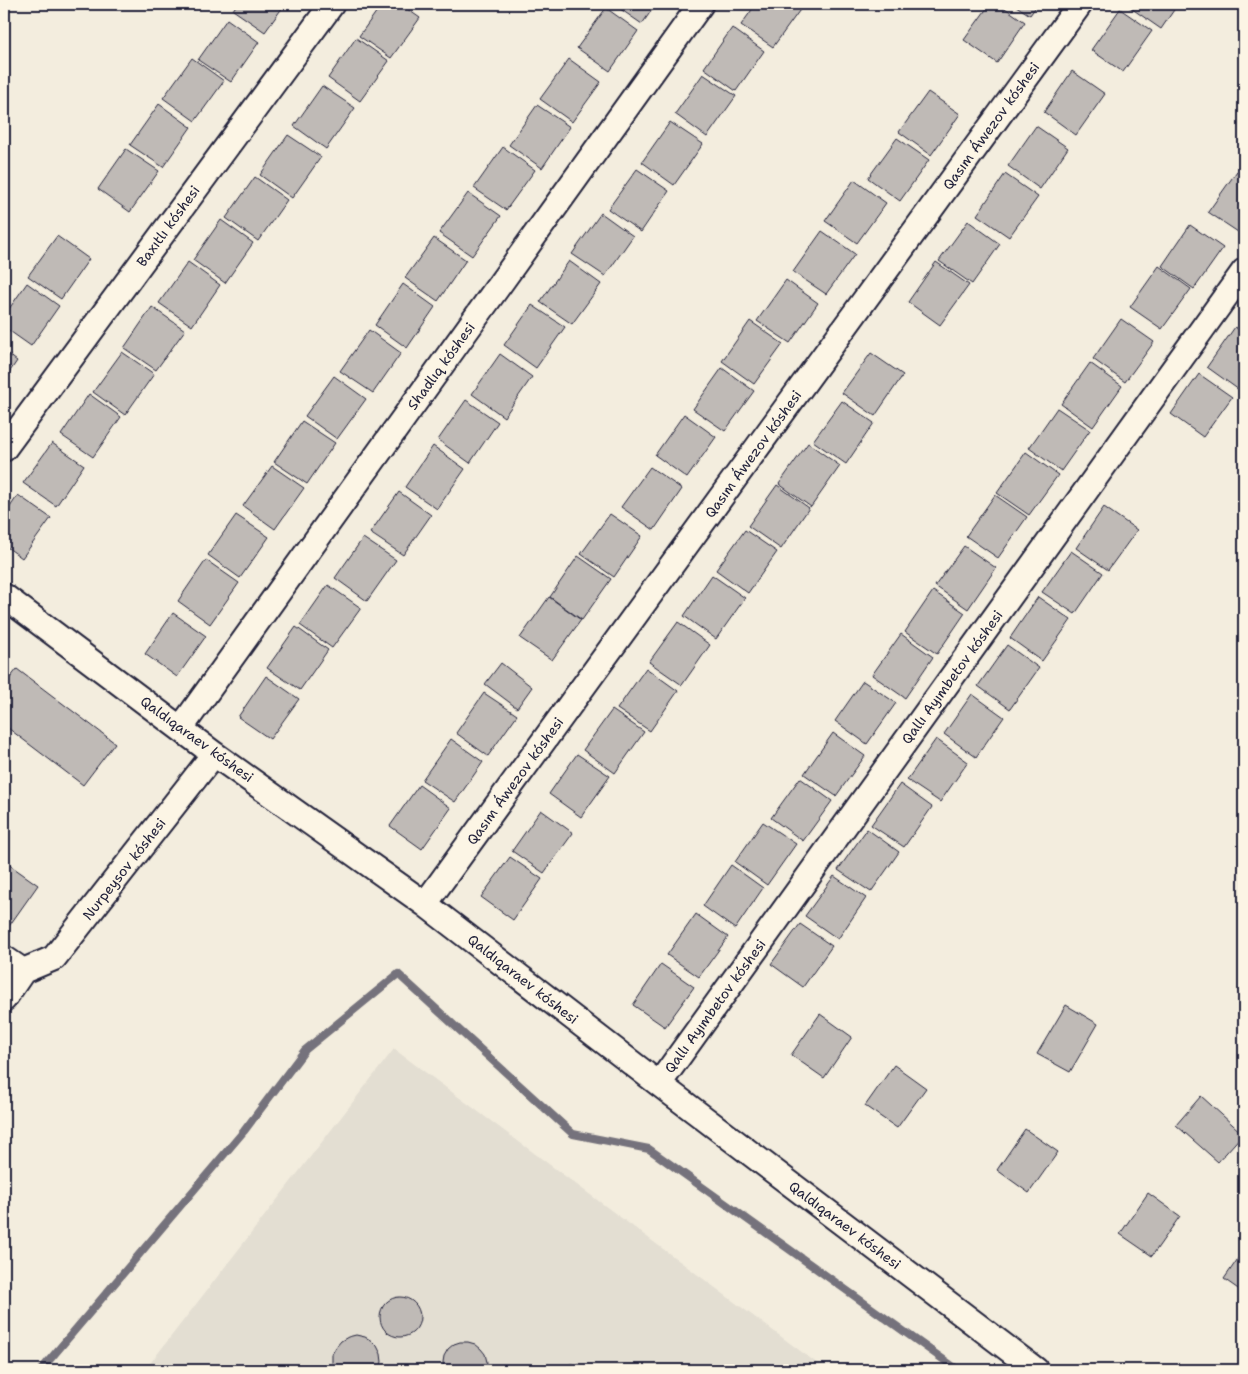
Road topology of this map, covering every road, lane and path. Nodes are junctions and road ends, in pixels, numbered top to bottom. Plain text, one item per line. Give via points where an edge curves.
1 (332, 4) edge
2 (701, 4) edge
3 (1080, 4) edge
4 (1244, 271) edge
5 (4, 448) edge
6 (4, 596) edge
7 (181, 728) junction
8 (214, 754) junction
9 (425, 904) junction
10 (13, 965) edge
11 (4, 999) edge
12 (659, 1084) junction
13 (1036, 1370) edge

1 - 5 street, Baxıtlı kóshesi
2 - 7 street, Shadlıq kóshesi
3 - 9 street, Qasım Áwezov kóshesi
4 - 12 street, Qallı Ayımbetov kóshesi
6 - 7 street, Qaldıqaraev kóshesi
7 - 8 street, Qaldıqaraev kóshesi
8 - 9 street, Qaldıqaraev kóshesi
8 - 10 street, Nurpeysov kóshesi via 54,958
9 - 12 street, Qaldıqaraev kóshesi
10 - 11 street, Nurpeysov kóshesi
12 - 13 street, Qaldıqaraev kóshesi

